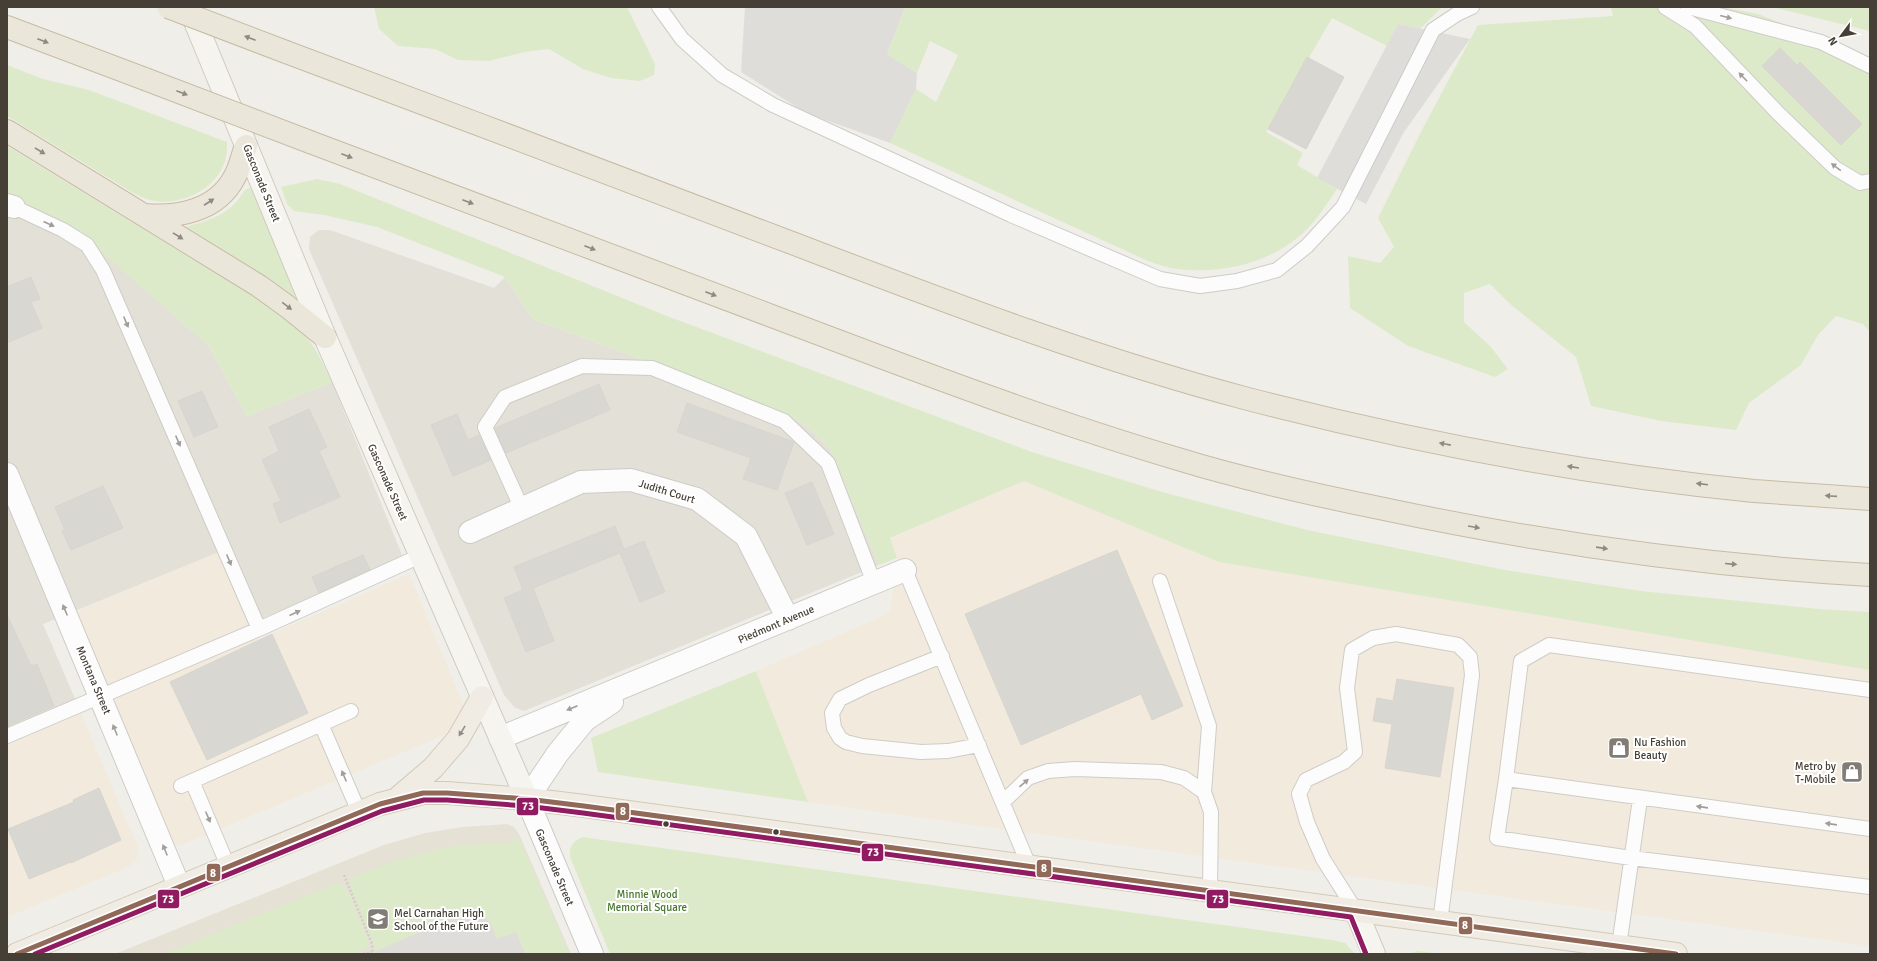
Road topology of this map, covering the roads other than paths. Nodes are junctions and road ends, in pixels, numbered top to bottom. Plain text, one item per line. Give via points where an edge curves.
1 (168, 7) edge
2 (189, 7) edge
3 (659, 7) edge
4 (1472, 7) edge
5 (1665, 7) edge
6 (1688, 7) edge
7 (7, 27) edge
8 (1870, 66) edge
9 (7, 131) edge
10 (246, 146) junction
11 (1870, 181) edge
12 (10, 206) edge
13 (145, 215) junction
14 (325, 338) junction
15 (7, 474) edge
16 (1870, 499) edge
17 (522, 509) junction
18 (470, 532) dead end
19 (420, 556) junction
20 (905, 570) joint
21 (1870, 575) edge
22 (1160, 581) dead end
23 (874, 583) junction
24 (788, 619) junction
25 (259, 629) junction
26 (942, 656) junction
27 (647, 677) junction
28 (1870, 690) edge
29 (101, 695) junction
30 (482, 698) junction
31 (351, 711) dead end
32 (321, 724) junction
33 (7, 736) edge
34 (500, 738) junction
35 (980, 745) junction
36 (1506, 779) junction
37 (1204, 792) junction
38 (399, 798) junction
39 (527, 799) junction
40 (1640, 799) junction
41 (1004, 801) junction
42 (359, 812) junction
43 (1870, 830) edge
44 (1631, 858) junction
45 (228, 866) junction
46 (1030, 868) junction
47 (179, 886) junction
48 (1870, 887) edge
49 (1210, 892) junction
50 (1356, 911) junction
51 (1440, 922) junction
52 (1619, 946) junction
53 (17, 954) edge
54 (592, 954) edge
55 (1374, 954) edge
56 (1676, 954) edge

16 -> 1 highway, bridge via 1755,491 1626,476 1520,459 1371,430 1244,398 1118,361 996,320
2 - 10 street, Gasconade Street
3 - 4 lane via 682,39 722,75 773,105 1011,215 1160,279 1200,286 1237,281 1277,270 1307,246 1343,207 1433,30
11 -> 5 lane via 1860,183 1835,168 1694,26
6 -> 8 lane via 1821,42
7 -> 21 highway, bridge via 932,377 1056,421 1181,460 1309,493 1435,520 1565,543 1704,561
9 -> 13 highway
13 -> 10 highway via 180,215 208,204 223,193 234,179
10 - 14 street, Gasconade Street
12 -> 25 lane via 63,230 87,245 104,270
13 -> 14 highway via 259,286
14 - 19 street, Gasconade Street
29 -> 15 street, Montana Street
17 - 18 street, Judith Court
17 - 23 lane via 485,427 505,397 582,366 652,368 784,421 828,463
17 - 24 street, Judith Court via 582,482 631,480 696,499 746,536
25 -> 19 lane
19 - 30 street, Gasconade Street
20 - 23 street, Piedmont Avenue
20 - 26 lane
22 - 37 lane via 1209,726
23 - 24 street, Piedmont Avenue
24 - 27 street, Piedmont Avenue
25 - 29 lane
26 - 35 lane
26 - 35 lane via 840,699 832,713 834,728 846,742 862,746 941,752
27 -> 34 street, Piedmont Avenue
27 - 39 street, Piedmont Avenue via 585,720 558,753
28 - 36 lane via 1549,645 1521,660
29 - 33 lane
47 -> 29 street, Montana Street
30 - 34 street, Gasconade Street
30 -> 38 main road via 453,745 433,768
31 - 32 lane
42 -> 32 lane
32 -> 45 lane via 187,784
34 - 39 street, Gasconade Street
35 - 41 lane
36 - 40 lane
36 - 44 lane via 1497,838
41 -> 37 lane via 1028,778 1048,771 1075,768 1161,772 1184,778
37 - 49 lane via 1211,812
38 - 39 main road via 423,793 447,793
38 - 42 main road
39 - 46 main road
39 - 54 street, Gasconade Street
43 -> 40 lane
40 - 44 lane
41 - 46 lane
42 - 45 main road
44 - 48 lane
44 - 52 lane
45 - 47 main road
46 - 49 main road
47 - 53 main road
49 - 50 main road
50 - 51 main road
50 - 51 lane via 1323,860 1306,822 1299,794 1306,780 1344,762 1355,752 1347,688 1352,650 1373,638 1396,634 1458,644 1470,658 1472,675
50 - 55 street
51 - 52 main road
52 - 56 main road

